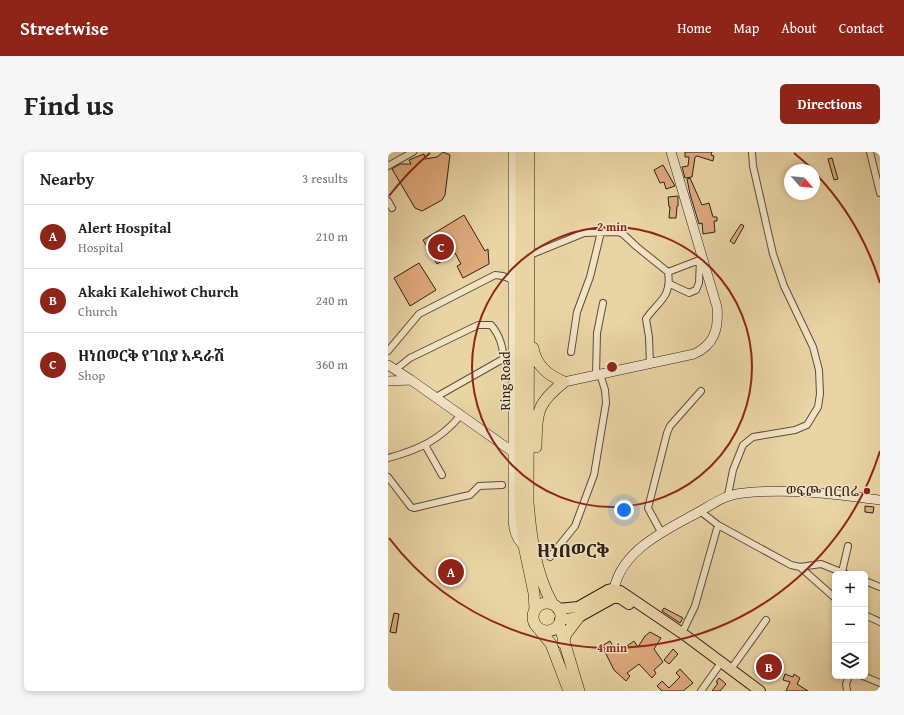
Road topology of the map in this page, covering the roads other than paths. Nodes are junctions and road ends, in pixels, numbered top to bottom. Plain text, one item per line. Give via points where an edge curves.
1 (413, 152) edge
2 (513, 152) edge
3 (521, 152) edge
4 (529, 152) edge
5 (670, 152) edge
6 (752, 152) edge
7 (870, 152) edge
8 (388, 166) edge
9 (880, 193) edge
10 (388, 201) edge
11 (392, 208) dead end
12 (601, 232) junction
13 (530, 256) junction
14 (701, 260) junction
15 (668, 272) junction
16 (513, 280) junction
17 (670, 284) junction
18 (603, 303) dead end
19 (529, 326) junction
20 (388, 351) edge
21 (571, 352) dead end
22 (650, 364) junction
23 (390, 368) edge
24 (598, 374) junction
25 (411, 380) junction
26 (388, 381) edge
27 (564, 382) junction
28 (701, 392) dead end
29 (436, 397) junction
30 (460, 416) junction
31 (425, 445) junction
32 (512, 452) junction
33 (388, 458) edge
34 (442, 475) dead end
35 (388, 477) edge
36 (502, 485) dead end
37 (728, 495) junction
38 (880, 500) edge
39 (700, 511) junction
40 (718, 524) junction
41 (661, 532) junction
42 (524, 546) junction
43 (848, 546) dead end
44 (534, 551) junction
45 (550, 557) dead end
46 (800, 567) junction
47 (839, 571) edge
48 (844, 571) edge
49 (868, 582) edge
50 (880, 587) edge
51 (613, 594) junction
52 (832, 595) edge
53 (535, 609) junction
54 (557, 614) junction
55 (868, 616) edge
56 (579, 617) junction
57 (766, 620) dead end
58 (880, 622) edge
59 (538, 628) junction
60 (682, 633) junction
61 (563, 643) junction
62 (718, 667) junction
63 (731, 668) junction
64 (868, 678) edge
65 (848, 679) edge
66 (880, 683) edge
67 (569, 691) edge
68 (579, 691) edge
69 (701, 691) edge
70 (749, 691) edge
71 (760, 691) edge
72 (846, 691) edge

1 - 8 street
2 - 16 street
3 - 42 highway, Ring Road via 520,505
4 - 13 highway, Ring Road
5 - 14 street
6 - 37 street via 773,254 784,286 813,347 819,370 820,394 818,407 807,425 795,430 753,437 743,445 733,470
7 - 9 street
10 - 11 street
12 - 13 street via 584,233
12 - 15 street via 623,234
12 - 21 street via 588,283 577,312
13 - 19 highway, Ring Road
14 - 15 street
14 - 17 street via 696,290 689,293
14 - 22 street via 717,307 718,319 711,341 704,349 694,354
15 - 17 street
16 - 20 street via 494,275 419,314
16 - 32 street
17 - 22 street via 658,307 646,319
18 - 24 street via 597,333
19 - 27 highway via 534,353 541,368
19 - 44 highway, Ring Road via 528,502
22 - 24 street
23 - 25 street
23 - 29 street via 478,325 491,325 501,342 504,359
24 - 27 street
24 - 45 street via 605,390 606,403 594,475 575,526
25 - 26 street
25 - 29 street
27 - 44 highway via 546,397 539,408 535,500 537,539
28 - 41 street via 670,426 665,438 648,508
29 - 30 street
30 - 31 street via 444,433
30 - 32 street
31 - 33 street
31 - 34 street
32 - 42 street via 513,521 517,540
35 - 36 street via 414,508 470,495 479,486
37 - 38 street via 789,490
37 - 39 street
39 - 40 street
39 - 41 street
40 - 46 street via 791,566
40 - 60 street via 695,606
41 - 51 street via 647,542 624,566
42 - 53 highway, Ring Road
43 - 48 street
44 - 54 highway, Ring Road via 544,588
46 - 47 street via 821,564
46 - 52 street
49 - 50 street
51 - 54 main road
51 - 56 main road
51 - 60 main road via 633,599
51 - 62 main road
53 - 54 highway via 542,603
53 - 59 highway via 533,620
54 - 56 main road
54 - 59 highway via 552,630
54 - 61 highway, Ring Road
55 - 58 street
56 - 61 highway via 566,634
57 - 63 street
59 - 67 highway via 551,644
60 - 63 main road
61 - 68 highway, Ring Road
62 - 69 street
62 - 70 main road
63 - 71 main road
64 - 66 street
65 - 72 street

